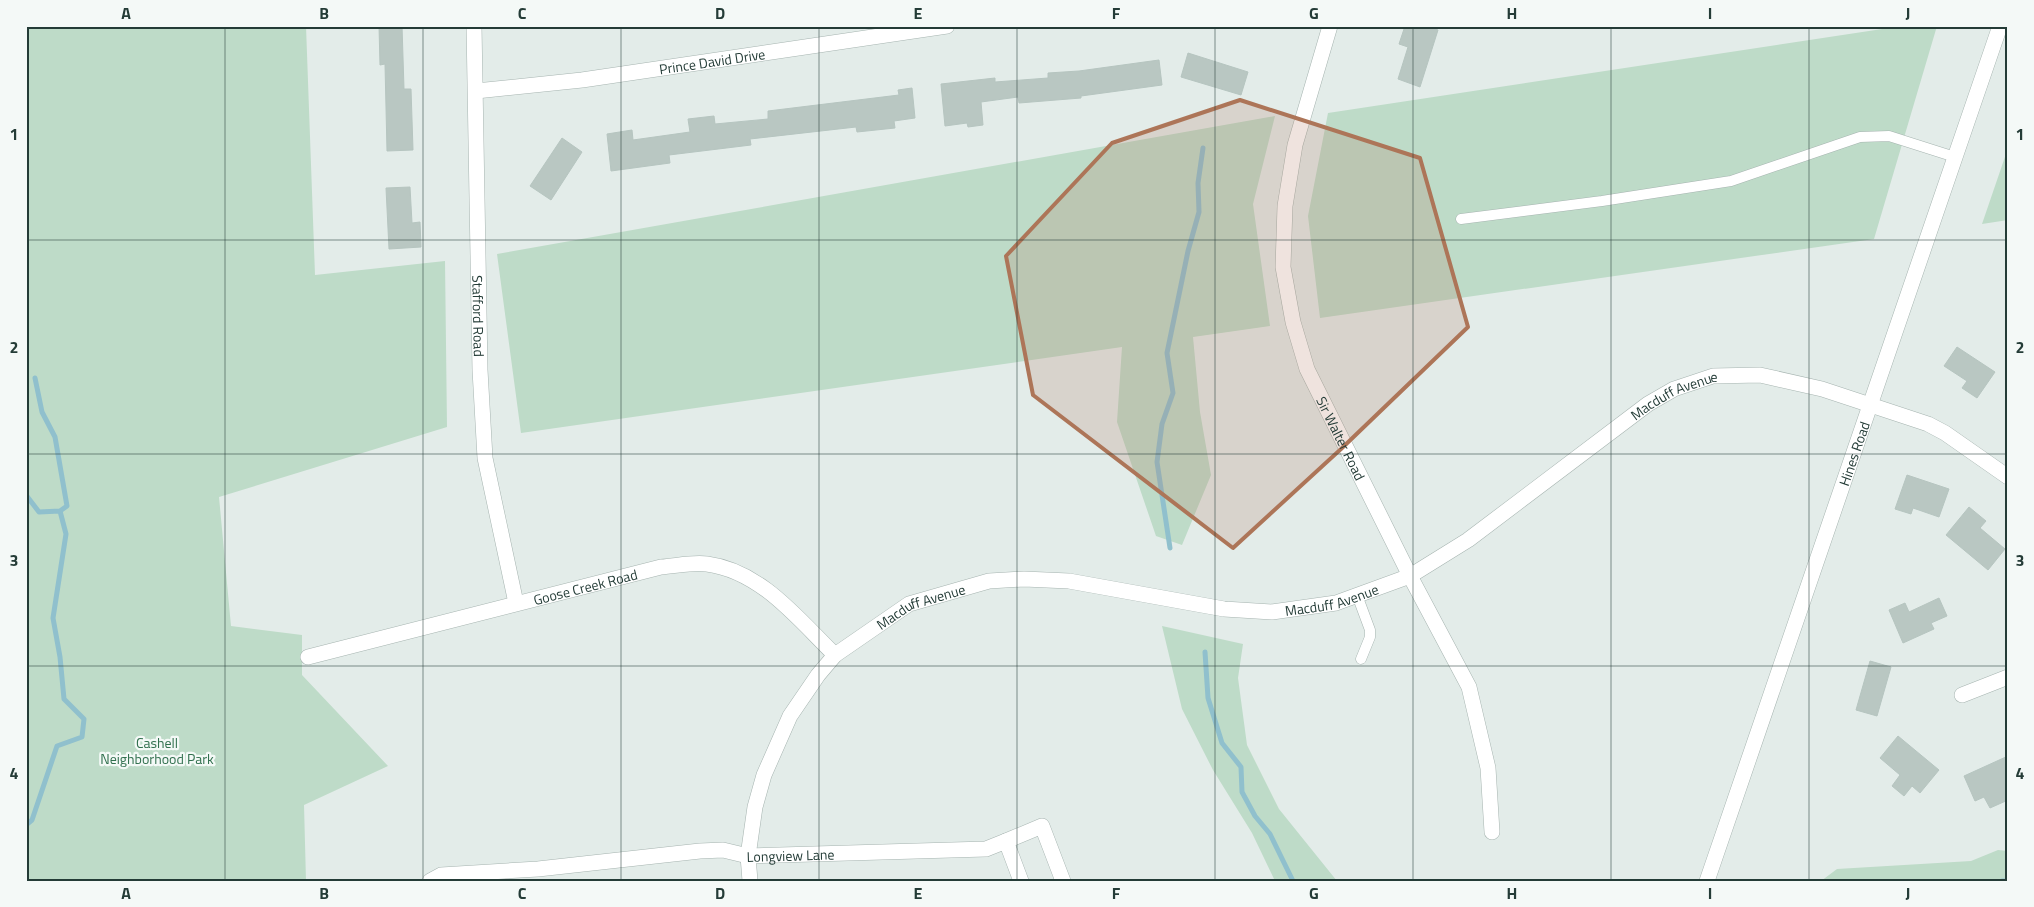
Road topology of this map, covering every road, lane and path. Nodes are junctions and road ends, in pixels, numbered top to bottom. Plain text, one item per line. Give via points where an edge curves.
1 (474, 26) edge
2 (947, 26) edge
3 (2000, 26) edge
4 (1325, 28) edge
5 (476, 91) junction
6 (1955, 157) junction
7 (1461, 219) dead end
8 (1868, 406) junction
9 (2008, 477) edge
10 (1410, 576) junction
11 (1357, 595) junction
12 (516, 603) junction
13 (835, 655) junction
14 (308, 657) dead end
15 (1361, 659) dead end
16 (2008, 677) edge
17 (1962, 694) dead end
18 (1492, 832) dead end
19 (1006, 841) junction
20 (748, 856) junction
21 (533, 875) edge
22 (430, 881) edge
23 (750, 881) edge
24 (1021, 881) edge
25 (1063, 881) edge
26 (1707, 881) edge

1 - 5 street, Stafford Road
2 - 5 street, Prince David Drive via 582,80
3 - 6 street, Hines Road
4 - 10 street, Sir Walter Road via 1295,145 1285,206 1283,267 1293,322 1307,369
5 - 12 street, Stafford Road via 480,370 485,458
6 - 7 lane via 1889,136 1860,137 1731,180 1584,204
6 - 8 street, Hines Road
8 - 9 street, Macduff Avenue via 1928,424
8 - 10 street, Macduff Avenue via 1822,388 1760,375 1713,376 1674,390 1648,404 1468,540
8 - 26 street, Hines Road
10 - 11 street, Macduff Avenue
10 - 18 street, Sir Walter Road via 1469,687 1488,768
11 - 13 street, Macduff Avenue via 1336,603 1272,612 1224,609 1069,581 989,581 909,604
11 - 15 lane via 1370,630
12 - 13 street, Goose Creek Road via 661,567 705,563 735,570 762,585
12 - 14 street, Goose Creek Road
13 - 20 street, Macduff Avenue via 802,696 776,744 755,807
16 - 17 street
19 - 20 street, Longview Lane via 986,849
19 - 24 street
19 - 25 street, Longview Lane via 1042,826
20 - 21 street, Longview Lane via 723,850 700,850
20 - 23 street, Macduff Avenue
21 - 22 street, Longview Lane via 441,875

